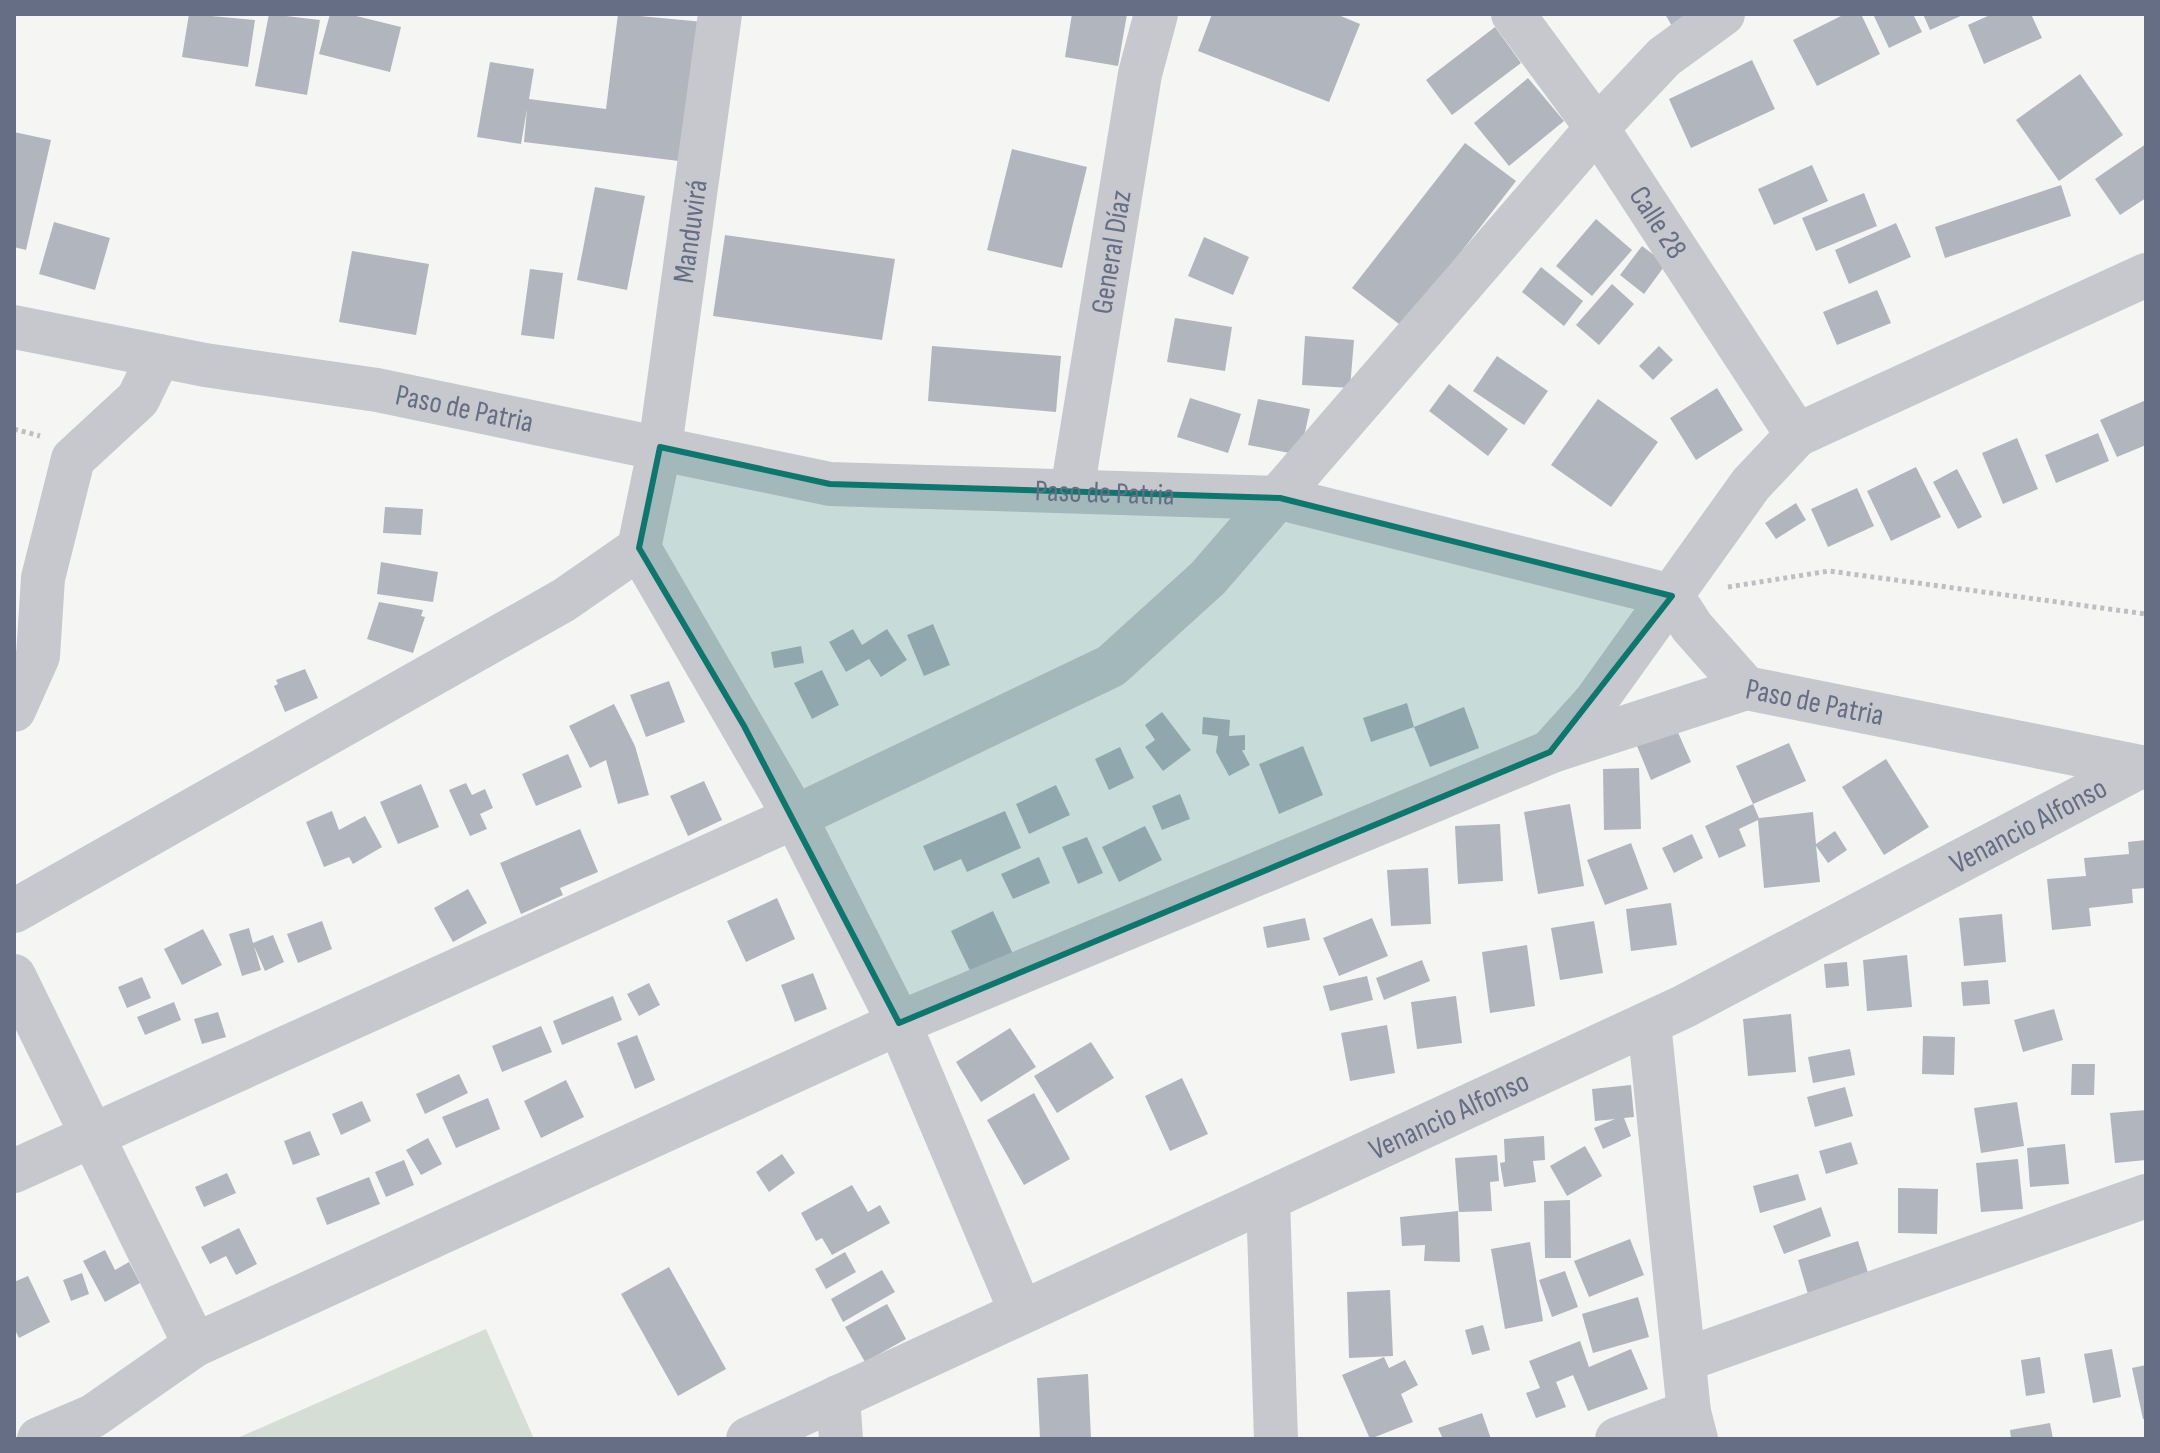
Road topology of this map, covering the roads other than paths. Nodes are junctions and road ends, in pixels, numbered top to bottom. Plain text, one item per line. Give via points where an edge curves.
1 (720, 14) edge
2 (1156, 14) edge
3 (1513, 14) edge
4 (1723, 14) edge
5 (1597, 128) junction
6 (2146, 275) edge
7 (14, 327) edge
8 (159, 356) junction
9 (1797, 435) junction
10 (660, 447) junction
11 (1072, 491) junction
12 (1280, 498) junction
13 (639, 548) junction
14 (1672, 596) junction
15 (1746, 688) junction
16 (14, 710) edge
17 (1550, 752) junction
18 (2142, 768) edge
19 (795, 817) junction
20 (14, 911) edge
21 (14, 976) edge
22 (899, 1023) junction
23 (1649, 1023) junction
24 (90, 1134) junction
25 (14, 1171) edge
26 (2146, 1196) edge
27 (1268, 1199) junction
28 (1021, 1312) junction
29 (195, 1345) junction
30 (1684, 1360) junction
31 (840, 1418) edge
32 (1693, 1425) edge
33 (99, 1427) edge
34 (39, 1439) edge
35 (748, 1439) edge
36 (1276, 1439) edge
37 (1617, 1439) edge

1 - 10 street, Manduvirá
2 - 11 street, General Díaz via 1140,74
3 - 5 street, Calle 28
4 - 5 street via 1664,57
5 - 9 street, Calle 28
5 - 12 street
6 - 9 street
7 - 8 street, Paso de Patria
8 - 10 street, Paso de Patria via 377,390
8 - 16 street via 138,399 73,459 43,578 38,656
9 - 14 street via 1751,484
10 - 11 street, Paso de Patria via 830,484
10 - 13 street, Manduvirá
11 - 12 street, Paso de Patria
12 - 14 street, Paso de Patria
12 - 19 street via 1208,578 1111,666
13 - 19 street
13 - 20 street via 564,600
14 - 15 street, Paso de Patria
14 - 17 street via 1595,702
15 - 17 street
15 - 18 street, Paso de Patria
17 - 22 street
18 - 23 street, Venancio Alfonso
19 - 22 street
19 - 24 street
21 - 24 street
22 - 28 street
22 - 29 street
23 - 27 street, Venancio Alfonso
23 - 30 street
24 - 25 street
24 - 29 street
26 - 30 street
27 - 28 street, Venancio Alfonso
27 - 36 street
28 - 31 street, Venancio Alfonso
29 - 33 street
30 - 32 street
31 - 35 street, Venancio Alfonso
32 - 37 street
33 - 34 street

